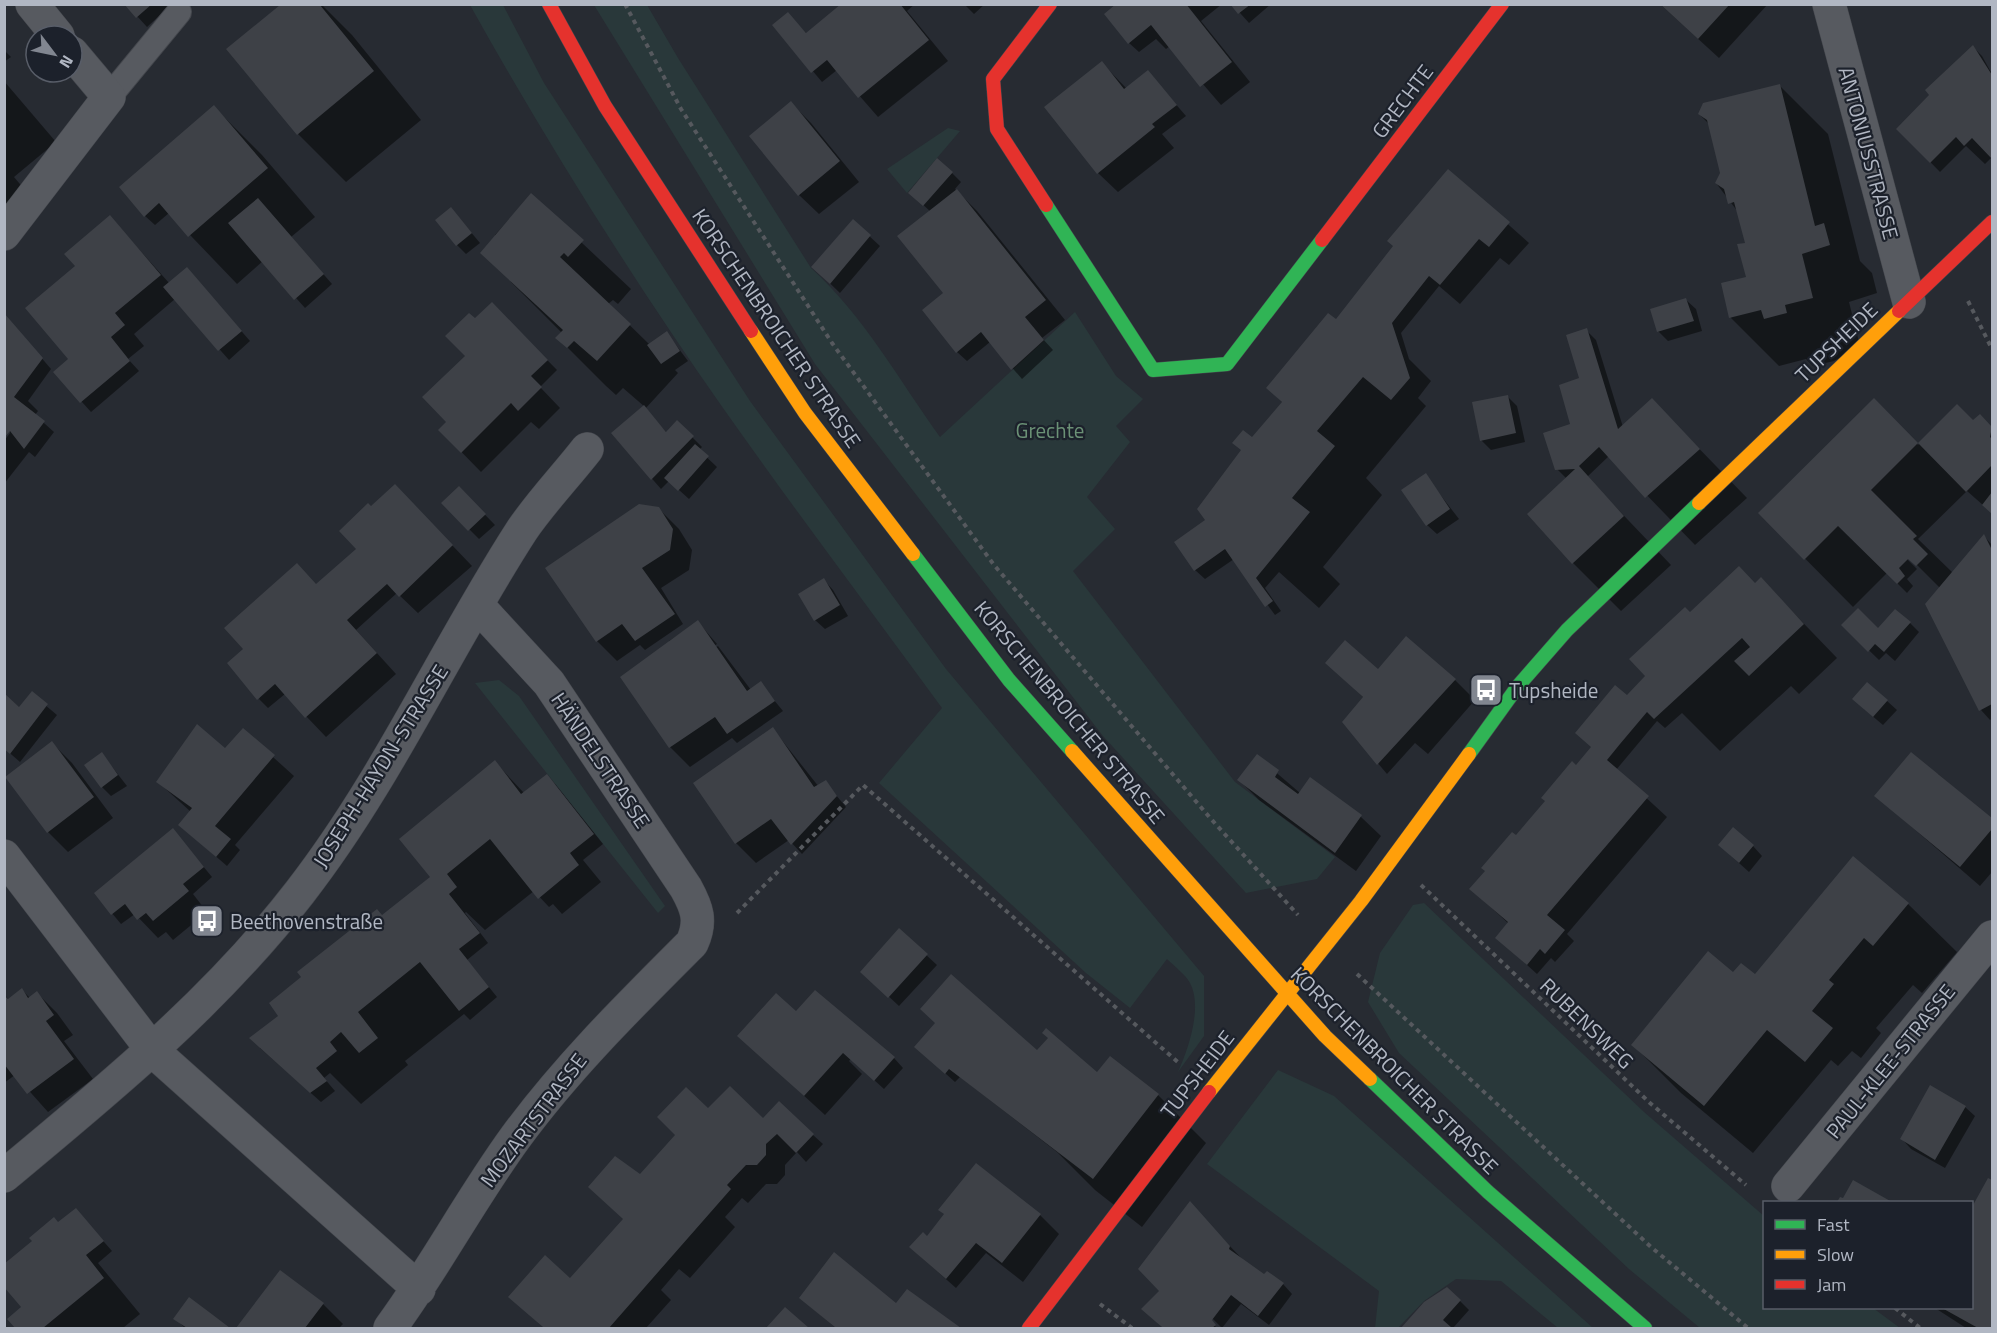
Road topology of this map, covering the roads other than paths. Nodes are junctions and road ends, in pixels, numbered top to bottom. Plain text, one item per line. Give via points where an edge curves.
1 (32, 4) edge
2 (549, 4) edge
3 (1050, 4) edge
4 (1502, 4) edge
5 (1829, 4) edge
6 (179, 12) dead end
7 (48, 24) edge
8 (84, 67) edge
9 (109, 97) junction
10 (1992, 222) edge
11 (4, 234) edge
12 (1909, 302) junction
13 (587, 449) dead end
14 (478, 606) junction
15 (4, 856) edge
16 (697, 929) joint
17 (1992, 937) edge
18 (1287, 995) junction
19 (153, 1051) junction
20 (4, 1176) edge
21 (1788, 1186) dead end
22 (419, 1289) junction
23 (390, 1329) edge
24 (1029, 1329) edge
25 (1645, 1329) edge

1 - 7 street
2 - 18 street, KORSCHENBROICHER STRASSE via 605,106 805,413 1009,680
3 - 4 street, GRECHTE via 993,79 996,129 1153,370 1227,364
5 - 12 street, ANTONIUSSTRASSE
6 - 9 lane
8 - 9 street
9 - 11 street
10 - 12 street, TUPSHEIDE
12 - 18 street, TUPSHEIDE via 1550,648
13 - 14 street, JOSEPH-HAYDN-STRASSE via 523,529
14 - 16 street, HÄNDELSTRASSE via 549,683 686,888 698,910
14 - 19 street, JOSEPH-HAYDN-STRASSE via 362,804 301,892 247,957
15 - 19 street
16 - 22 street, MOZARTSTRASSE via 692,943 572,1065 541,1104 491,1173
17 - 21 street, PAUL-KLEE-STRASSE
18 - 24 street, TUPSHEIDE
18 - 25 street, KORSCHENBROICHER STRASSE via 1440,1147
19 - 20 street, JOSEPH-HAYDN-STRASSE
19 - 22 street
22 - 23 street, MOZARTSTRASSE

